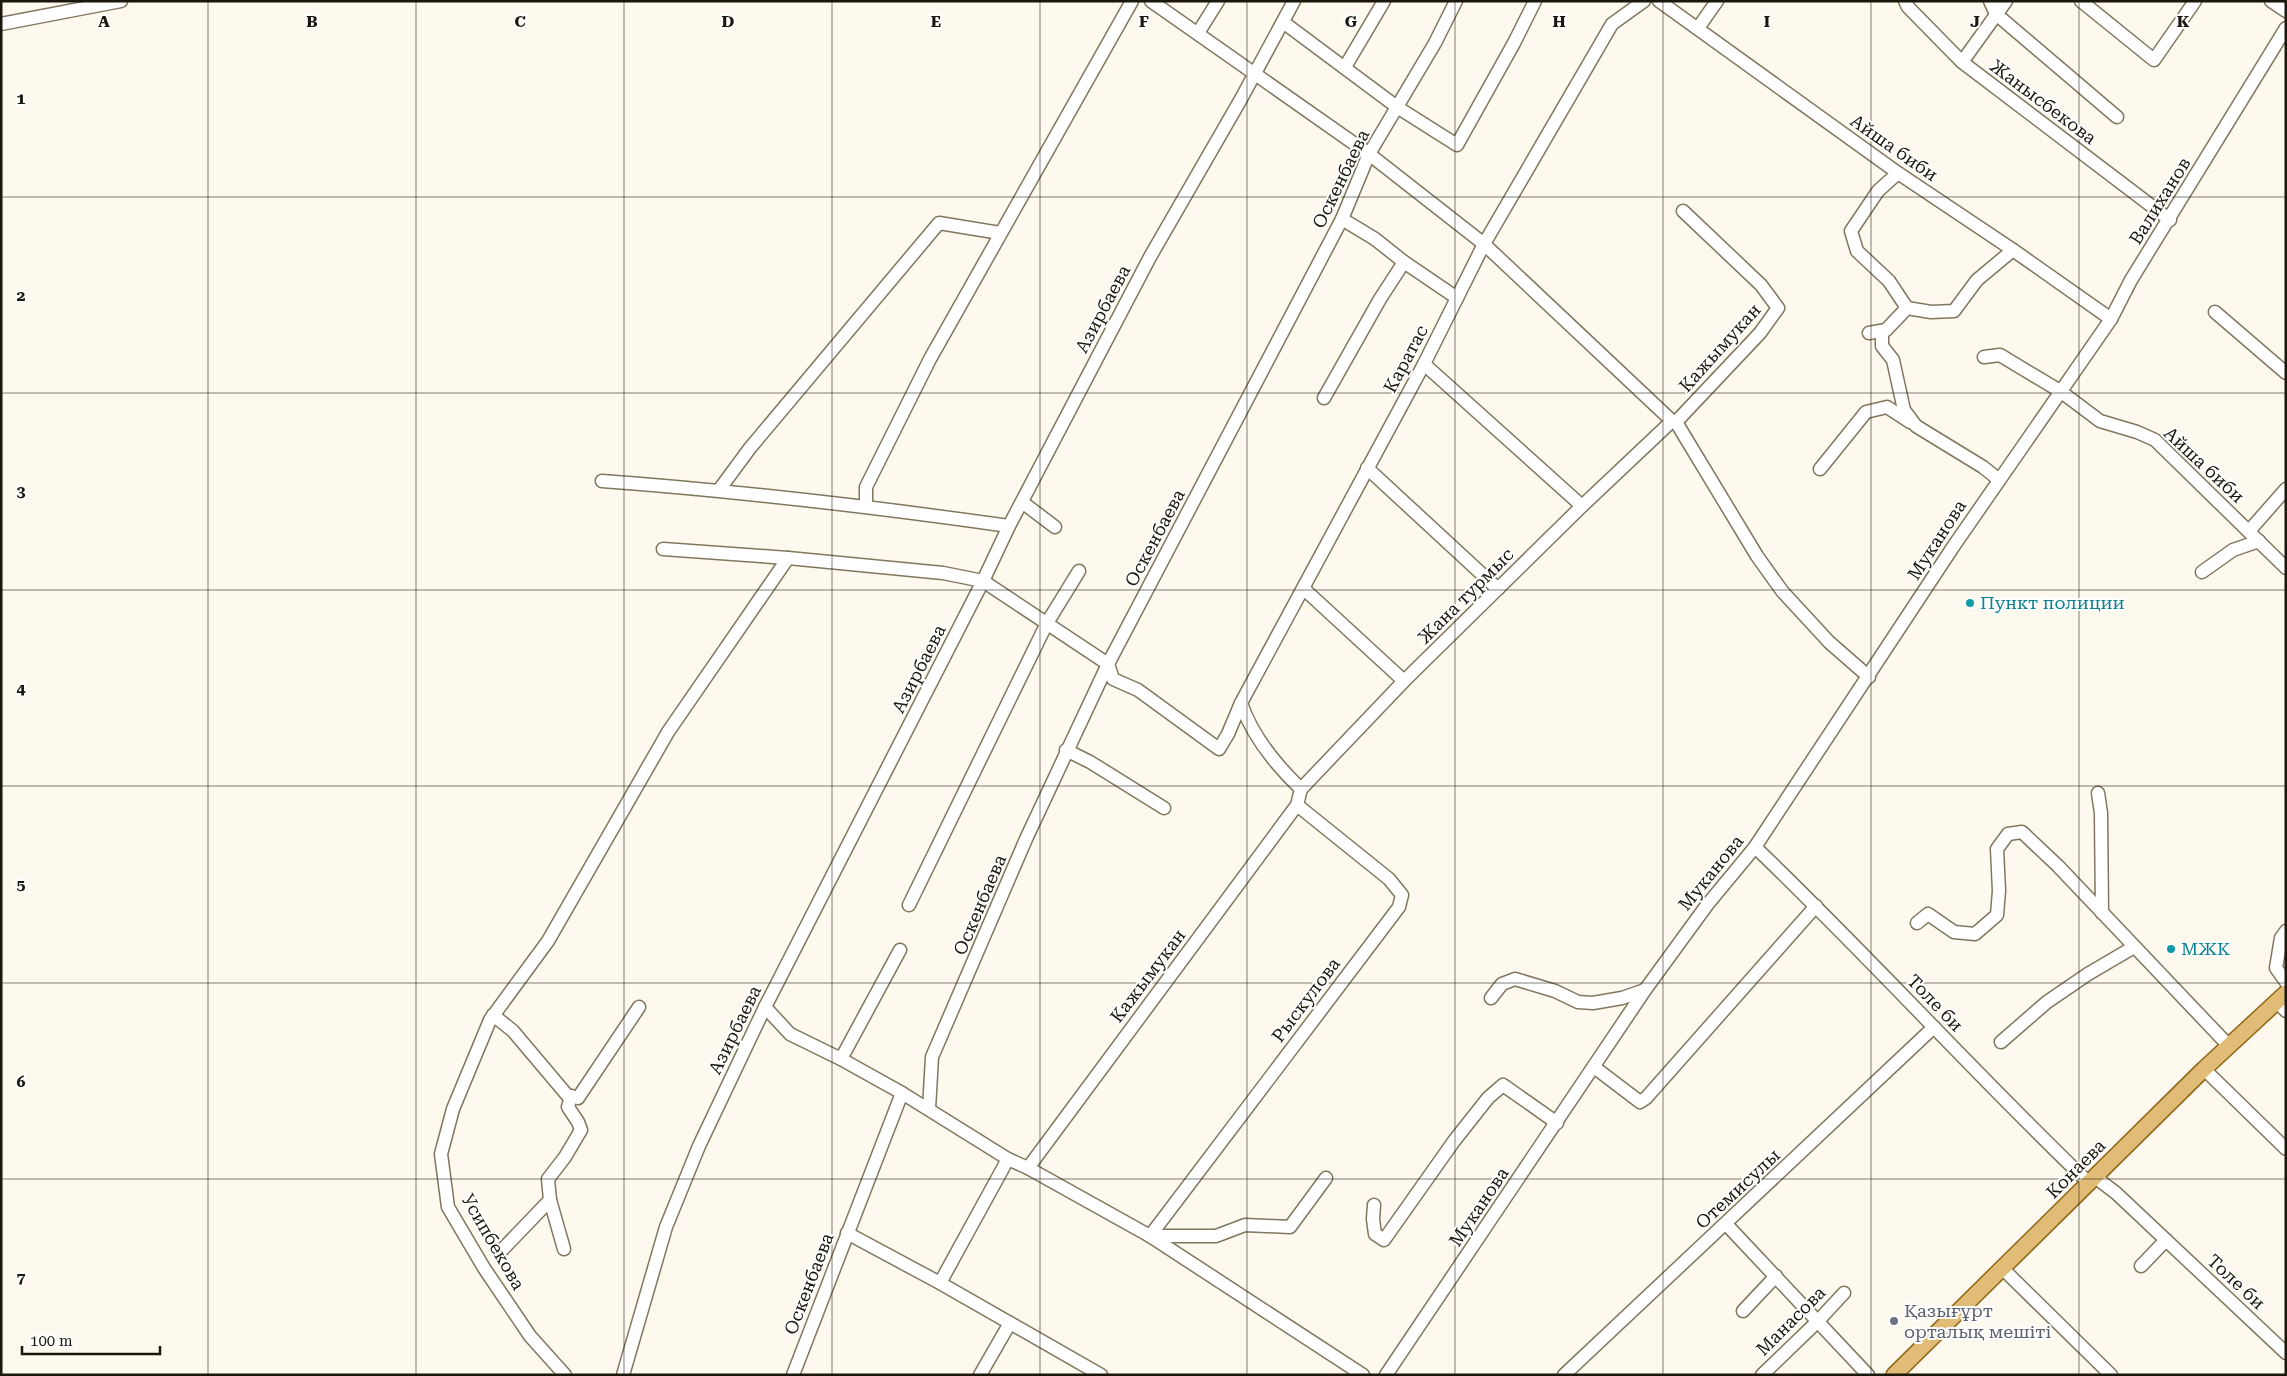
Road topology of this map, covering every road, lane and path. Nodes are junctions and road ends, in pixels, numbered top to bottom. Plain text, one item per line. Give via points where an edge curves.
1 (122, 1) edge
2 (1132, 1) edge
3 (1151, 1) edge
4 (1218, 1) edge
5 (1294, 1) edge
6 (1384, 1) edge
7 (1456, 1) edge
8 (1535, 1) edge
9 (1644, 1) edge
10 (1659, 1) edge
11 (1717, 1) edge
12 (1905, 1) edge
13 (1990, 1) edge
14 (2006, 1) edge
15 (2081, 1) edge
16 (2179, 1) edge
17 (2271, 1) edge
18 (2192, 5) edge
19 (2286, 11) edge
20 (1996, 14) junction
21 (1283, 22) junction
22 (1, 24) edge
23 (1698, 28) junction
24 (2286, 28) edge
25 (1198, 33) junction
26 (1962, 62) junction
27 (1345, 67) junction
28 (1255, 72) junction
29 (1397, 107) junction
30 (2117, 117) dead end
31 (1369, 154) junction
32 (1898, 173) junction
33 (1683, 211) dead end
34 (1342, 219) junction
35 (2170, 220) junction
36 (1000, 233) junction
37 (1484, 244) junction
38 (2013, 250) junction
39 (1404, 262) junction
40 (1457, 298) junction
41 (1906, 308) junction
42 (2215, 312) dead end
43 (2111, 319) junction
44 (1984, 357) dead end
45 (1424, 364) junction
46 (2286, 373) edge
47 (2060, 391) junction
48 (1324, 398) dead end
49 (1674, 422) junction
50 (1916, 426) junction
51 (1367, 468) junction
52 (1820, 469) dead end
53 (1998, 479) junction
54 (602, 480) dead end
55 (2286, 489) edge
56 (719, 490) junction
57 (1022, 502) junction
58 (866, 506) junction
59 (1582, 506) junction
60 (1009, 526) junction
61 (1055, 527) dead end
62 (2249, 531) junction
63 (2259, 541) junction
64 (663, 549) dead end
65 (788, 558) junction
66 (2286, 568) edge
67 (1078, 571) dead end
68 (2202, 572) dead end
69 (984, 581) junction
70 (1304, 589) junction
71 (1498, 589) junction
72 (1048, 623) junction
73 (1108, 664) junction
74 (1869, 677) junction
75 (1404, 681) junction
76 (1241, 703) junction
77 (1066, 750) junction
78 (1301, 789) junction
79 (2098, 793) dead end
80 (1297, 805) junction
81 (1164, 808) dead end
82 (1755, 848) junction
83 (909, 905) dead end
84 (1816, 906) junction
85 (2102, 913) junction
86 (1918, 923) dead end
87 (2286, 931) edge
88 (2134, 947) junction
89 (900, 950) dead end
90 (2286, 982) edge
91 (1644, 990) junction
92 (1491, 998) dead end
93 (2283, 1002) edge
94 (639, 1007) dead end
95 (765, 1007) junction
96 (493, 1015) junction
97 (1934, 1027) junction
98 (2001, 1042) dead end
99 (2229, 1046) junction
100 (841, 1059) junction
101 (1594, 1067) junction
102 (2204, 1069) junction
103 (902, 1093) junction
104 (571, 1096) junction
105 (928, 1109) junction
106 (1557, 1123) junction
107 (2286, 1150) edge
108 (1008, 1159) junction
109 (1028, 1168) junction
110 (1326, 1178) dead end
111 (2092, 1180) junction
112 (550, 1200) junction
113 (1374, 1205) dead end
114 (1726, 1224) junction
115 (847, 1233) junction
116 (1150, 1236) junction
117 (2166, 1240) junction
118 (564, 1249) dead end
119 (502, 1250) dead end
120 (2141, 1266) dead end
121 (2002, 1268) junction
122 (1776, 1276) junction
123 (940, 1283) junction
124 (1844, 1292) dead end
125 (1743, 1312) dead end
126 (1818, 1321) junction
127 (1010, 1323) junction
128 (2286, 1353) edge
129 (565, 1375) edge
130 (624, 1375) edge
131 (794, 1375) edge
132 (980, 1375) edge
133 (1101, 1375) edge
134 (1363, 1375) edge
135 (1386, 1375) edge
136 (1564, 1375) edge
137 (1762, 1375) edge
138 (1868, 1375) edge
139 (1894, 1375) edge
140 (2111, 1375) edge

1 - 22 street
2 - 36 street
3 - 25 street
4 - 25 street
5 - 21 street, Азирбаева
6 - 27 street
7 - 29 street, Оскенбаева
8 - 29 street via 1457,145
9 - 37 street, Каратас via 1612,24
10 - 23 street, Айша биби
11 - 23 street
12 - 26 street, Жанысбекова
13 - 20 street
14 - 20 street
15 - 18 street via 2154,60
16 - 18 street
17 - 19 street
20 - 26 street
20 - 30 street
21 - 27 street
21 - 28 street, Азирбаева
23 - 32 street, Айша биби
24 - 35 street, Валиханов
25 - 28 street
26 - 35 street, Жанысбекова
27 - 29 street
28 - 31 street
28 - 57 street, Азирбаева via 1150,257
29 - 31 street, Оскенбаева
31 - 34 street, Оскенбаева
31 - 37 street
32 - 38 street, Айша биби
32 - 41 street via 1878,191 1851,230 1857,251 1889,281
33 - 49 street, Кажымукан via 1760,285 1778,308 1760,333
34 - 39 street
34 - 73 street, Оскенбаева
35 - 43 street, Валиханов
36 - 56 street via 939,222 750,448
36 - 58 street via 930,359 870,479 866,488
37 - 40 street, Каратас
37 - 49 street
38 - 41 street via 1977,280 1954,311
38 - 43 street, Айша биби
39 - 40 street
39 - 48 street
40 - 45 street, Каратас
41 - 50 street via 1886,330 1876,332 1893,360 1904,410
42 - 46 street
43 - 47 street, Валиханов
44 - 47 street, Айша биби via 2000,355
45 - 51 street, Каратас
45 - 59 street
47 - 53 street, Муканова
47 - 62 street, Айша биби via 2100,421 2155,440
49 - 59 street, Жана турмыс
49 - 74 street via 1782,591 1829,642
50 - 52 street via 1887,407 1866,412
50 - 53 street
51 - 70 street, Каратас
51 - 71 street
53 - 74 street, Муканова
54 - 56 street
55 - 62 street
56 - 58 street
57 - 60 street, Азирбаева
57 - 61 street
58 - 60 street
59 - 71 street, Жана турмыс
60 - 69 street, Азирбаева
62 - 63 street, Айша биби
63 - 66 street, Айша биби
63 - 68 street via 2233,550
64 - 65 street
65 - 69 street via 943,573
65 - 96 street, Усипбекова via 668,732 548,940
67 - 72 street
69 - 72 street
69 - 95 street, Азирбаева
70 - 75 street
70 - 76 street, Каратас
71 - 75 street, Жана турмыс
72 - 73 street
72 - 83 street
73 - 76 street, Каратас via 1113,679 1138,690 1219,749
73 - 77 street, Оскенбаева
74 - 82 street, Муканова
75 - 78 street, Жана турмыс
76 - 78 street via 1247,722 1279,767
77 - 81 street
77 - 105 street, Оскенбаева via 932,1057
78 - 80 street, Жана турмыс
79 - 85 street
80 - 109 street, Кажымукан
80 - 116 street, Рыскулова via 1389,879 1402,895 1399,908
82 - 84 street, Толе би
82 - 91 street, Муканова via 1707,905
84 - 97 street, Толе би
84 - 101 street via 1646,1098 1640,1102
85 - 86 street via 2022,832 2008,834 1998,849 1997,914 1975,934 1954,932 1928,914
85 - 88 street
87 - 90 street via 2281,938 2276,968
88 - 98 street via 2047,1002
88 - 99 street
89 - 100 street
91 - 92 street via 1602,1001 1578,1002 1515,979 1502,984
91 - 101 street, Муканова
93 - 99 main road, Конаева
94 - 104 street via 578,1098
95 - 100 street via 790,1034
95 - 130 street, Азирбаева via 699,1146 666,1227
96 - 104 street via 513,1031
96 - 129 street, Усипбекова via 453,1109 441,1154 448,1207 530,1336
97 - 111 street, Толе би via 1971,1067
97 - 114 street, Отемисулы
99 - 102 main road, Конаева
100 - 103 street
101 - 106 street, Муканова
102 - 107 street
102 - 111 main road, Конаева
103 - 105 street
103 - 115 street, Оскенбаева
104 - 112 street via 568,1107 581,1130 548,1179
105 - 108 street
106 - 113 street via 1504,1085 1488,1098 1454,1141 1384,1240 1376,1234
106 - 135 street, Муканова
108 - 109 street
108 - 123 street
109 - 116 street
110 - 116 street via 1290,1228 1245,1225 1216,1236
111 - 117 street, Толе би via 2116,1193
111 - 121 main road, Конаева
112 - 118 street
112 - 119 street
114 - 122 street
114 - 136 street, Отемисулы
115 - 123 street
115 - 131 street, Оскенбаева
116 - 134 street
117 - 120 street
117 - 128 street, Толе би
121 - 139 main road, Конаева
121 - 140 street
122 - 125 street
122 - 126 street
123 - 127 street
124 - 126 street, Манасова
126 - 137 street, Манасова
126 - 138 street
127 - 132 street
127 - 133 street

